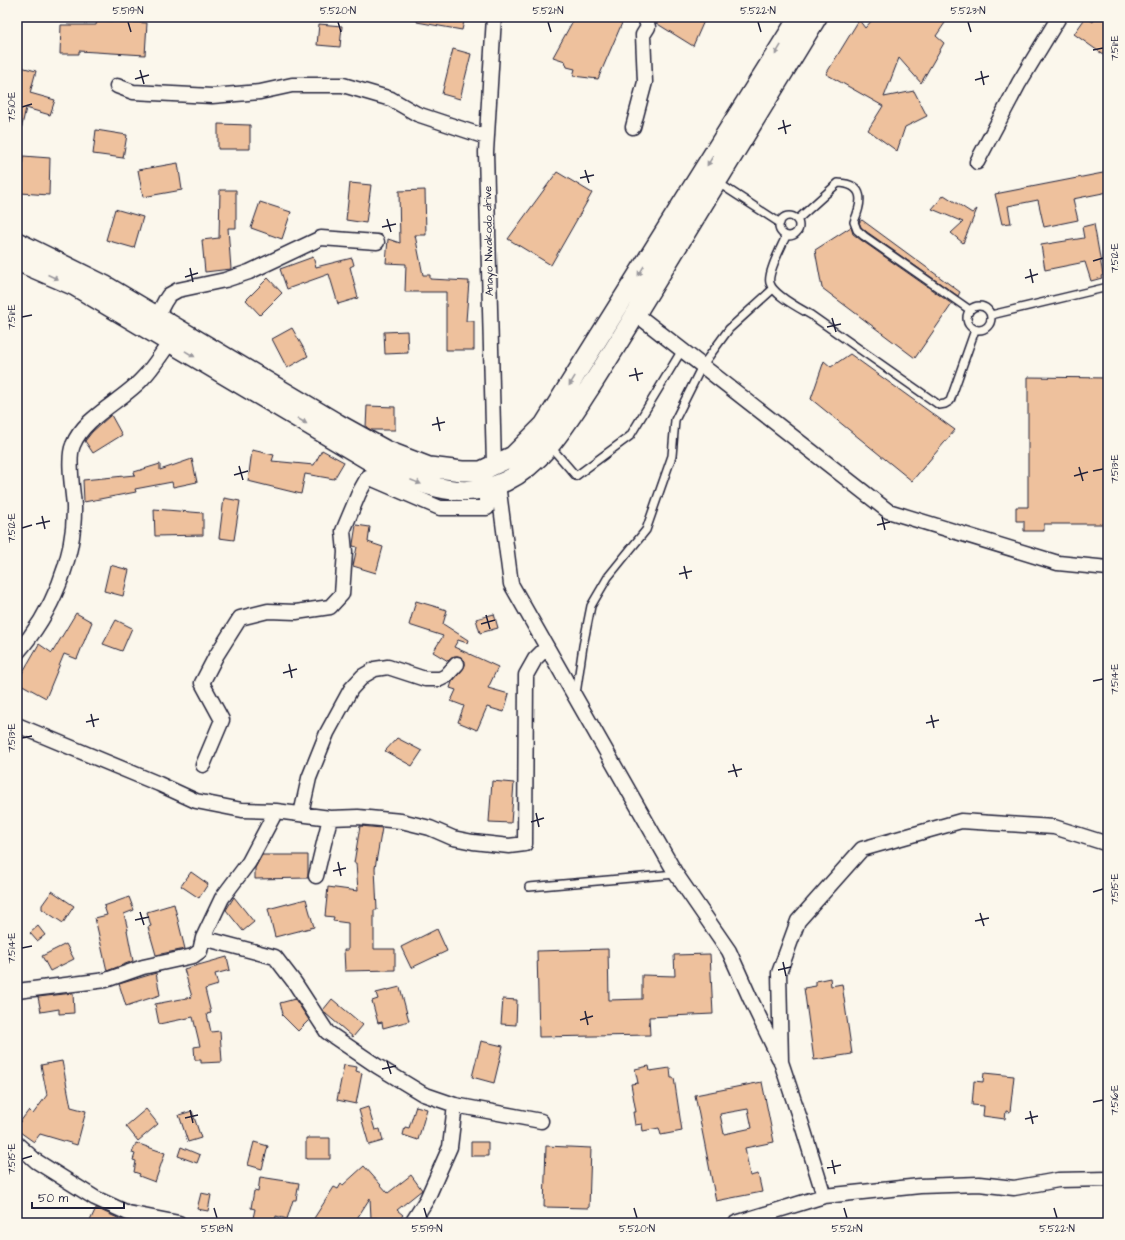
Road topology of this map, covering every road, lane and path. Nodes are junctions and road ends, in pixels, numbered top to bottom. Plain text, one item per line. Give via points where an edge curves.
1 (494, 17) edge
2 (645, 17) edge
3 (799, 17) edge
4 (817, 17) edge
5 (1059, 17) edge
6 (117, 86) dead end
7 (633, 127) dead end
8 (486, 137) junction
9 (977, 162) dead end
10 (716, 182) junction
11 (797, 220) junction
12 (780, 223) junction
13 (786, 236) junction
14 (17, 242) edge
15 (377, 242) dead end
16 (17, 261) edge
17 (1108, 287) edge
18 (773, 288) junction
19 (970, 310) junction
20 (636, 314) junction
21 (991, 315) junction
22 (157, 316) junction
23 (976, 330) junction
24 (170, 342) junction
25 (682, 350) junction
26 (702, 366) junction
27 (550, 445) junction
28 (492, 480) junction
29 (1108, 568) edge
30 (547, 647) junction
31 (17, 653) edge
32 (457, 664) dead end
33 (576, 699) junction
34 (17, 725) edge
35 (203, 765) dead end
36 (276, 811) junction
37 (301, 814) junction
38 (330, 818) junction
39 (1108, 844) edge
40 (676, 874) junction
41 (316, 876) dead end
42 (528, 886) dead end
43 (203, 938) junction
44 (17, 991) edge
45 (781, 1062) junction
46 (455, 1105) junction
47 (540, 1121) dead end
48 (17, 1144) edge
49 (1108, 1180) edge
50 (824, 1196) junction
51 (179, 1223) edge
52 (412, 1223) edge
53 (736, 1223) edge

1 - 8 street, Anayo Nwakodo drive
2 - 7 street via 648,27 643,35 645,82
3 -> 28 street via 544,425
4 - 10 street
5 - 9 street via 1019,83
6 - 8 street via 133,92 212,96 260,92 292,85 343,85 391,99 417,114
8 - 28 street, Anayo Nwakodo drive
10 - 12 lane
10 - 20 street
11 - 12 lane via 787,216 782,218
11 - 13 lane via 799,229 796,234
11 - 19 lane via 838,183 852,186 858,191 860,199 860,208 854,222 856,230
12 - 13 lane via 781,233
13 - 18 lane via 771,272 769,282
14 - 22 street via 104,284
15 - 22 street via 321,238 249,272 178,290 169,295
16 -> 24 street via 75,286
17 - 21 lane
18 - 23 lane via 789,302 939,406 950,401
18 - 26 lane via 729,329
19 - 21 lane via 980,305 988,308
19 - 23 lane via 967,321
20 - 25 street
20 - 27 street via 559,435
21 - 23 lane via 992,320 984,330
22 - 28 street via 385,450 429,467 462,472 481,471
24 -> 28 street via 379,466 425,485 464,491
24 - 31 street via 142,379 95,418 76,438 71,448 74,525 61,580 46,611
25 - 26 street
25 - 27 lane via 630,436 576,476
26 - 29 street via 888,511 1058,563
26 - 33 lane via 675,420 672,456 646,530 608,577 591,606
27 - 28 street via 538,459 506,481
28 - 30 street via 511,584
28 - 35 street via 487,508 440,508 368,477 343,531 345,552 342,594 330,607 296,612 268,611 240,618 216,656 202,682 222,720
30 - 33 street
30 - 38 street via 535,659 526,675 525,844 509,846 473,842 401,821 358,817
32 - 37 street via 440,679 425,679 388,667 375,669 363,676 351,689 327,733 308,778
33 - 40 street
34 - 36 street via 196,801 242,810
36 - 37 street
36 - 43 street via 249,862 222,898
37 - 38 street
38 - 41 street
39 - 45 street via 1054,827 961,821 862,849 798,921 779,973
40 - 42 lane
40 - 45 street via 729,951
43 - 44 street via 200,951 193,956 143,967 106,980
43 - 46 street via 275,957 327,1032 423,1094
45 - 50 street
46 - 47 street
46 - 52 street via 450,1147 427,1199
48 - 51 street via 36,1161 95,1198 128,1213
49 - 50 street via 1058,1180 1014,1188 979,1184 920,1186
50 - 53 street

